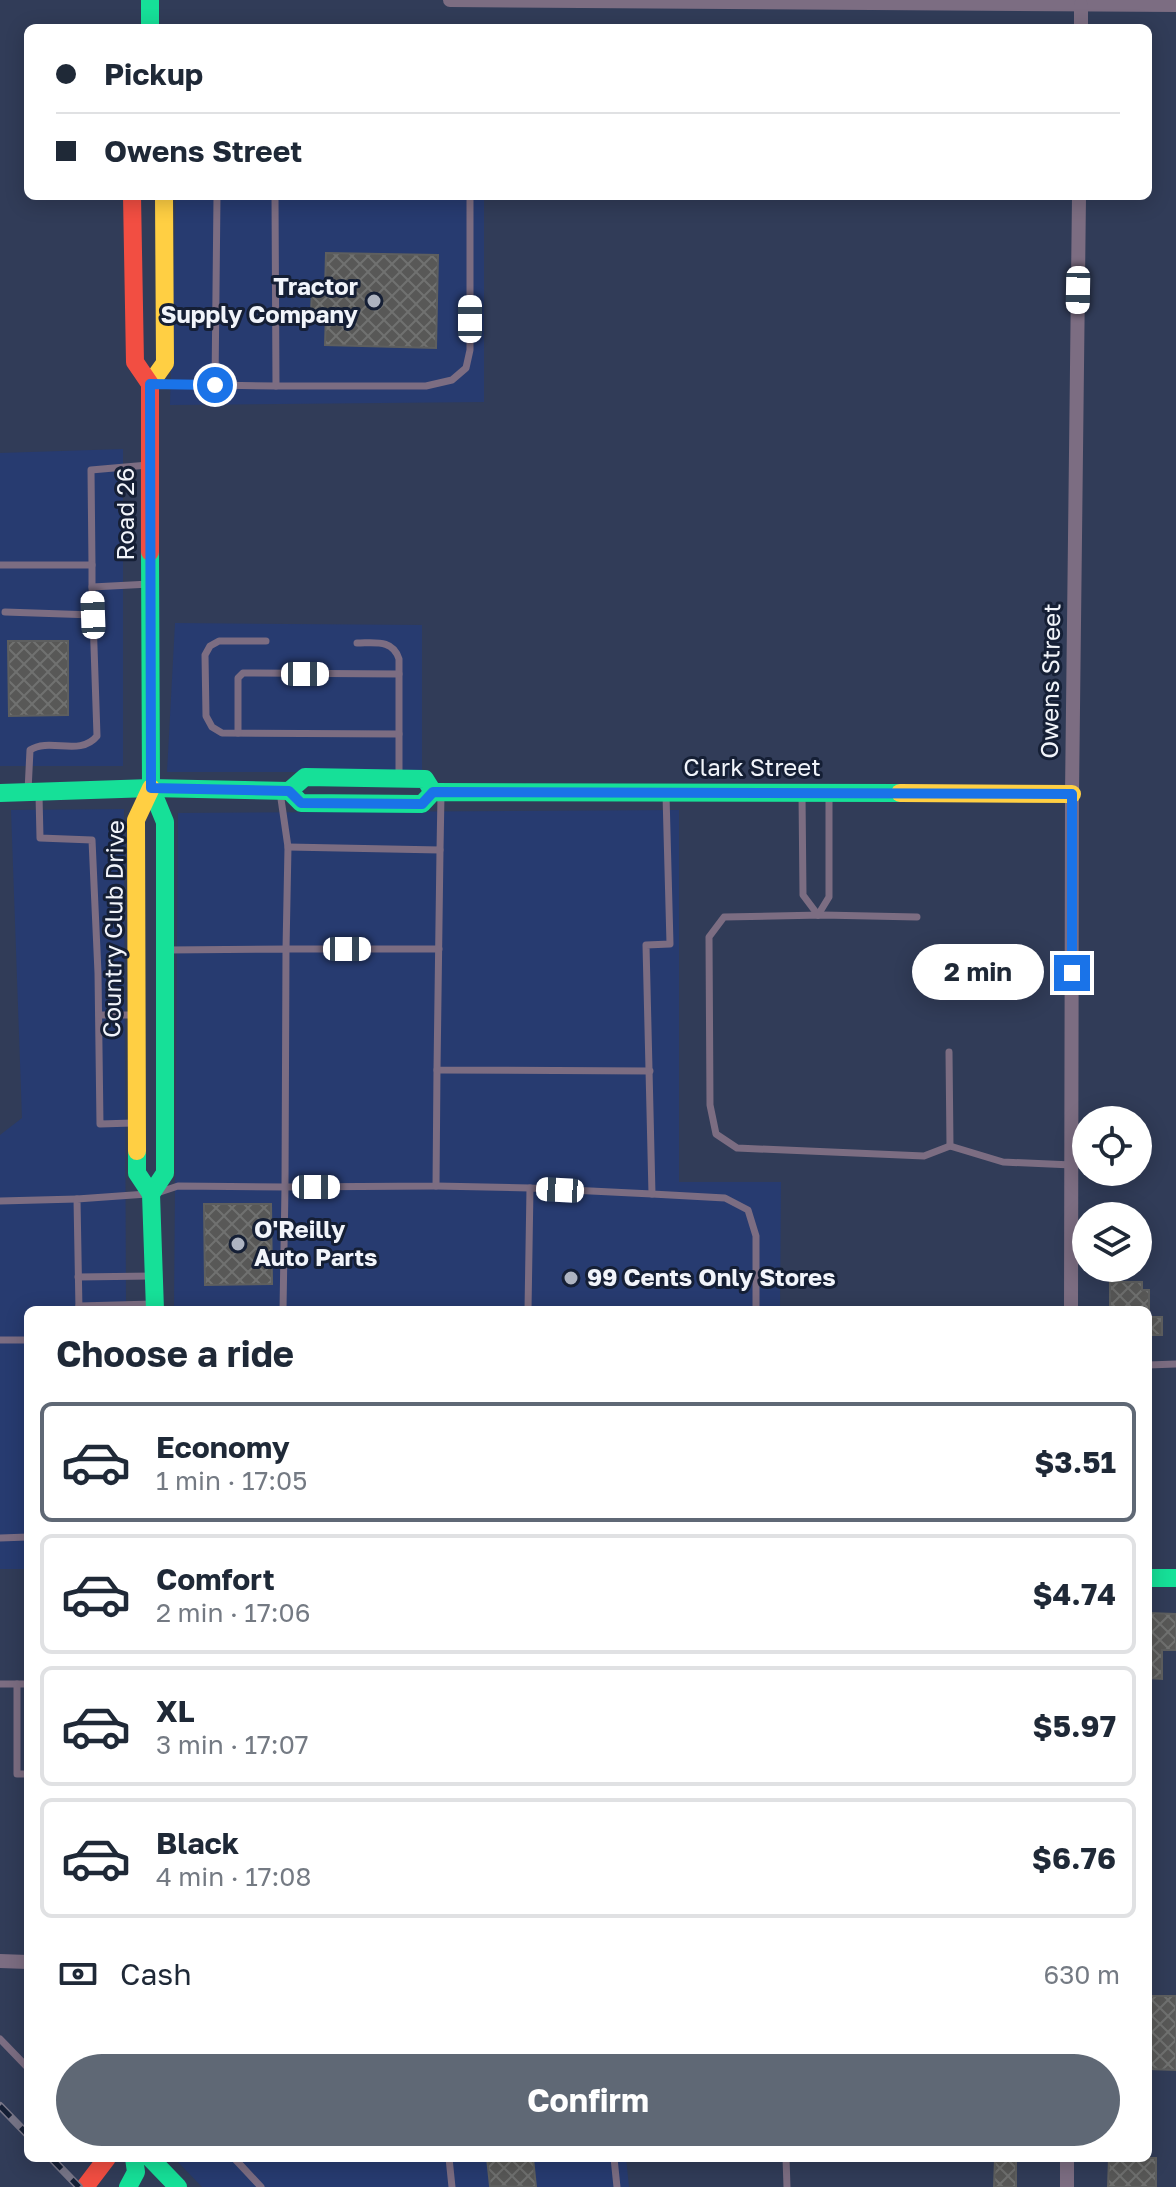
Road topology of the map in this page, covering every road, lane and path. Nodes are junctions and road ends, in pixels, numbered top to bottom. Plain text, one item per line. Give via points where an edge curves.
1 (150, 0) edge
2 (450, 0) edge
3 (1114, 2) edge
4 (1173, 3) edge
5 (1081, 5) junction
6 (150, 24) edge
7 (1081, 24) edge
8 (132, 200) edge
9 (164, 200) edge
10 (217, 200) edge
11 (275, 200) edge
12 (470, 200) edge
13 (1079, 200) edge
14 (150, 384) junction
15 (215, 385) junction
16 (276, 386) junction
17 (150, 465) junction
18 (0, 565) edge
19 (92, 565) junction
20 (150, 584) junction
21 (92, 587) junction
22 (5, 612) dead end
23 (93, 615) junction
24 (266, 641) dead end
25 (357, 643) dead end
26 (399, 674) junction
27 (238, 733) junction
28 (399, 734) junction
29 (399, 778) junction
30 (151, 788) junction
31 (285, 791) junction
32 (437, 792) junction
33 (666, 792) junction
34 (802, 792) junction
35 (830, 792) junction
36 (0, 793) edge
37 (34, 793) junction
38 (1072, 794) junction
39 (317, 803) junction
40 (288, 847) junction
41 (440, 850) junction
42 (818, 915) junction
43 (917, 917) dead end
44 (286, 949) junction
45 (439, 949) junction
46 (165, 951) junction
47 (99, 1015) junction
48 (136, 1015) junction
49 (949, 1052) dead end
50 (437, 1070) junction
51 (650, 1071) junction
52 (1072, 1106) edge
53 (136, 1123) junction
54 (950, 1146) junction
55 (1072, 1165) joint
56 (436, 1186) junction
57 (285, 1187) junction
58 (530, 1188) junction
59 (151, 1194) junction
60 (652, 1194) junction
61 (77, 1199) junction
62 (0, 1201) edge
63 (154, 1276) junction
64 (78, 1277) junction
65 (79, 1306) edge
66 (155, 1306) edge
67 (283, 1306) edge
68 (528, 1306) edge
69 (756, 1306) edge
70 (1071, 1306) edge
71 (0, 1340) edge
72 (24, 1340) edge
73 (1176, 1364) edge
74 (1152, 1365) edge
75 (24, 1537) edge
76 (0, 1538) edge
77 (1152, 1578) edge
78 (1176, 1578) edge
79 (0, 1684) edge
80 (17, 1684) junction
81 (24, 1684) edge
82 (24, 1774) edge
83 (0, 1961) edge
84 (24, 1962) edge
85 (0, 2039) edge
86 (24, 2064) edge
87 (102, 2162) edge
88 (135, 2162) edge
89 (154, 2162) edge
90 (238, 2162) edge
91 (449, 2162) edge
92 (614, 2162) edge
93 (786, 2162) edge
94 (1067, 2162) edge
95 (85, 2187) edge
96 (128, 2187) edge
97 (178, 2187) edge
98 (261, 2187) edge
99 (452, 2187) edge
100 (617, 2187) edge
101 (787, 2187) edge
102 (1067, 2187) edge

1 - 6 street
2 - 5 street
3 - 4 street
3 - 5 street
5 - 7 street
8 - 14 street, Road 26 via 135,362
9 - 14 street, Road 26 via 165,363
10 - 15 lane
11 - 16 lane
12 - 16 lane via 466,368 452,380 426,386
13 - 38 street, Owens Street
14 - 15 lane
14 - 17 street, Road 26
15 - 16 lane
17 - 19 lane via 91,470
17 - 20 street, Road 26
18 - 19 lane
19 - 21 lane
20 - 21 lane
20 - 30 street, Road 26
21 - 23 lane
22 - 23 lane
23 - 37 lane via 97,736 80,747 38,745 30,750
24 - 27 lane via 219,641 205,655 206,716 222,733
25 - 26 lane via 386,643 396,650
26 - 27 lane via 243,673 238,678
26 - 28 lane
27 - 28 lane
28 - 29 lane
29 - 31 street, Clark Street via 305,777
29 - 32 street, Clark Street via 425,779
29 - 39 street via 395,790 330,792
30 - 31 street, Clark Street
30 - 37 street, Clark Street
30 - 46 street, Country Club Drive via 165,822
30 - 48 street, Country Club Drive via 136,820
31 - 39 street, Clark Street via 301,803
31 - 40 lane
32 - 33 street, Clark Street
32 - 39 street, Clark Street via 422,804
32 - 41 lane
33 - 34 street, Clark Street
33 - 51 lane via 670,944 646,945
34 - 35 street, Clark Street
34 - 42 lane via 803,895
35 - 38 street, Clark Street
35 - 42 lane via 829,897
36 - 37 street, Clark Street
37 - 47 lane via 40,838 92,840
38 - 52 street, Owens Street
40 - 41 lane
40 - 44 lane
41 - 45 lane
42 - 43 lane
42 - 54 lane via 724,917 709,937 710,1105 716,1134 737,1148 924,1156
44 - 45 lane
44 - 46 lane
44 - 57 lane
45 - 50 lane
46 - 59 street, Country Club Drive via 165,1173
47 - 48 lane
47 - 53 lane via 100,1124
48 - 53 street, Country Club Drive
49 - 54 lane
50 - 51 lane
50 - 56 lane
51 - 60 lane
53 - 59 street, Country Club Drive via 137,1173
54 - 55 lane via 1003,1162
55 - 70 street, Owens Street
56 - 57 lane
56 - 58 lane
57 - 59 lane via 178,1186
57 - 67 lane
58 - 60 lane
58 - 68 lane
59 - 61 lane
59 - 63 street, Country Club Drive
60 - 69 lane via 725,1198 748,1210 756,1236
61 - 62 lane
61 - 64 lane
63 - 64 lane
63 - 66 street, Country Club Drive
64 - 65 lane
71 - 72 lane
73 - 74 lane
75 - 76 lane
77 - 78 street
79 - 80 lane
80 - 81 lane
80 - 82 lane via 17,1774
83 - 84 street
85 - 86 lane
87 - 95 street
88 - 96 street
89 - 97 street
90 - 98 lane
91 - 99 lane
92 - 100 lane
93 - 101 lane
94 - 102 street

